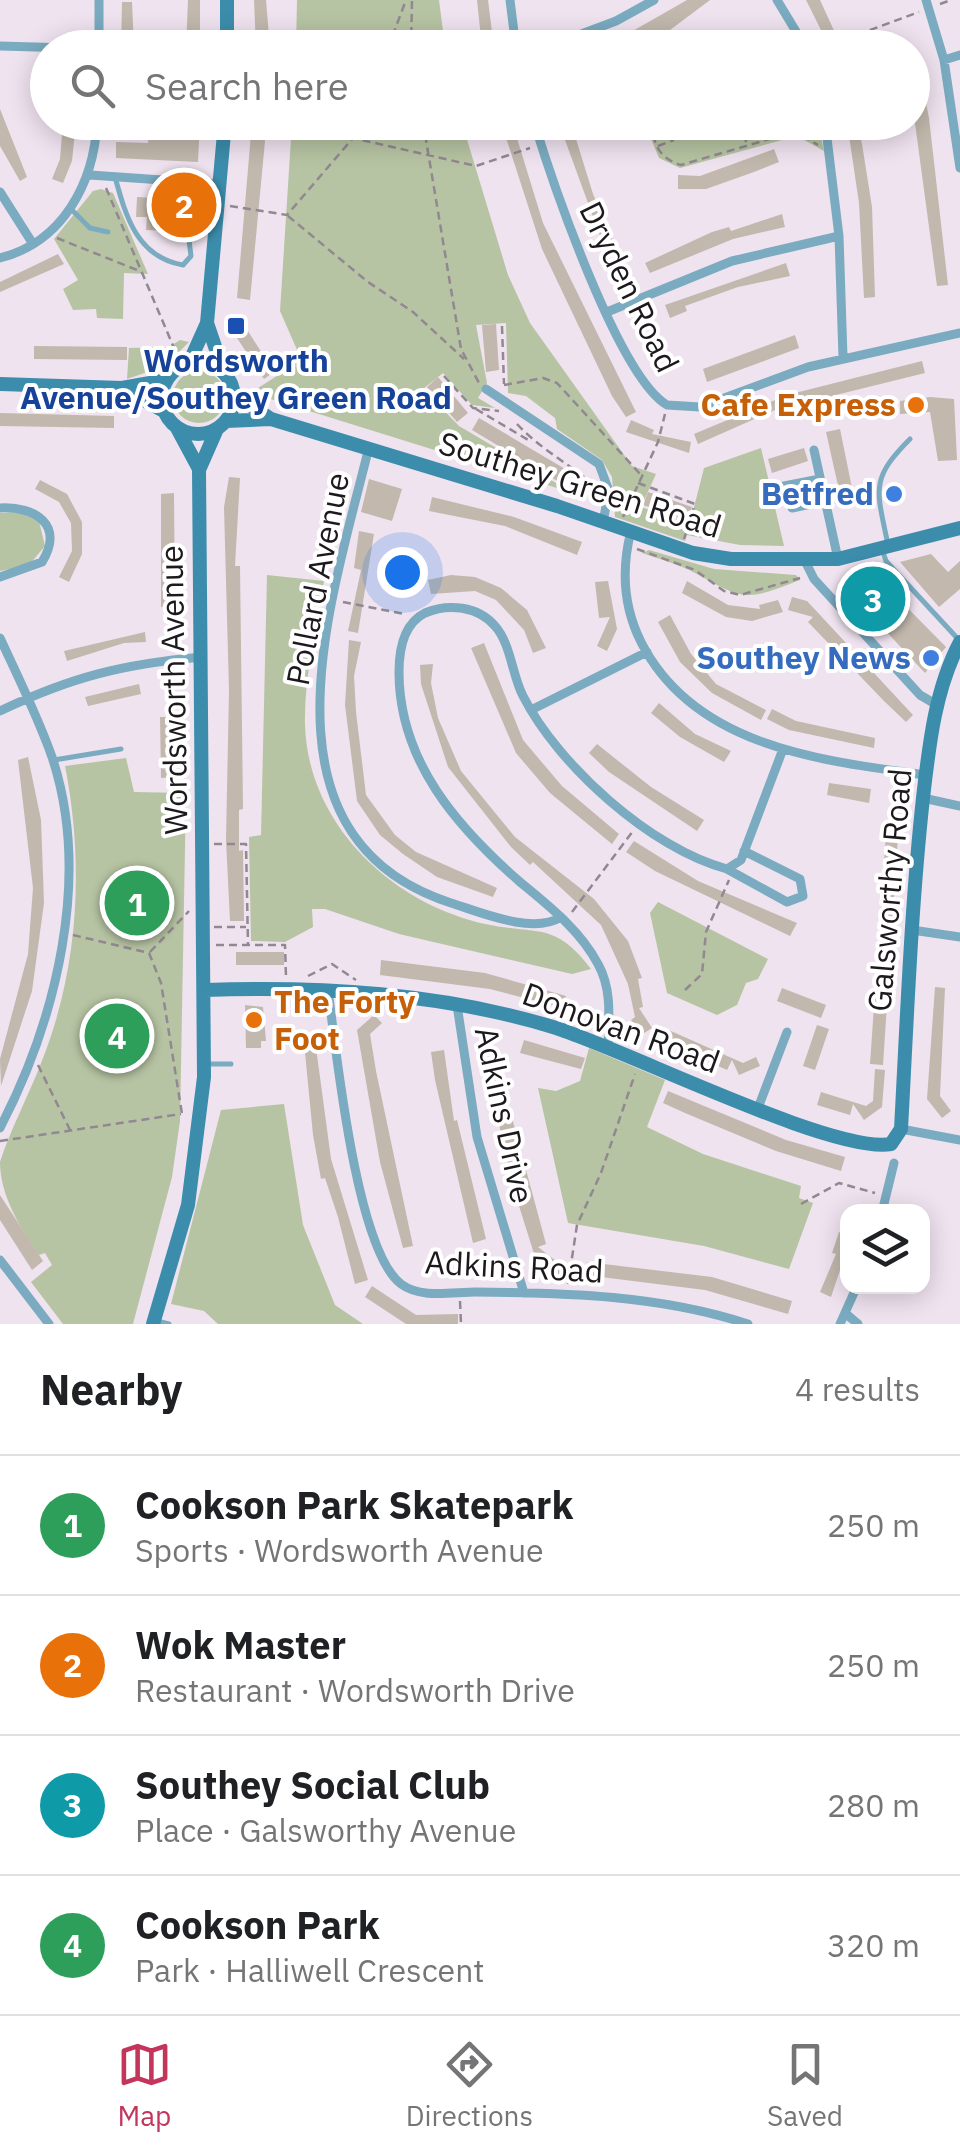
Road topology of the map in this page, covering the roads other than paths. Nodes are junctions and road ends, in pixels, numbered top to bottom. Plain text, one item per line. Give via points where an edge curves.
1 (99, 0) edge
2 (226, 0) edge
3 (510, 0) edge
4 (654, 0) edge
5 (777, 0) edge
6 (934, 3) edge
7 (99, 30) edge
8 (227, 30) edge
9 (514, 30) edge
10 (592, 30) edge
11 (795, 30) edge
12 (0, 46) edge
13 (30, 47) edge
14 (960, 54) edge
15 (944, 60) junction
16 (96, 140) edge
17 (224, 140) edge
18 (539, 140) edge
19 (828, 140) edge
20 (960, 168) edge
21 (95, 175) junction
22 (114, 176) junction
23 (220, 184) junction
24 (0, 192) edge
25 (71, 208) junction
26 (108, 232) dead end
27 (188, 232) dead end
28 (839, 236) junction
29 (32, 244) junction
30 (0, 258) edge
31 (607, 312) junction
32 (206, 324) junction
33 (960, 333) edge
34 (843, 357) junction
35 (186, 364) junction
36 (223, 371) junction
37 (167, 380) junction
38 (0, 384) edge
39 (122, 388) junction
40 (486, 389) road end
41 (235, 395) junction
42 (164, 411) junction
43 (271, 420) junction
44 (222, 425) junction
45 (177, 428) junction
46 (910, 438) dead end
47 (814, 450) dead end
48 (368, 451) junction
49 (199, 470) junction
50 (820, 479) junction
51 (774, 488) dead end
52 (850, 496) dead end
53 (825, 501) junction
54 (0, 508) edge
55 (792, 508) dead end
56 (960, 528) edge
57 (620, 532) junction
58 (936, 537) junction
59 (960, 540) edge
60 (885, 549) junction
61 (838, 559) junction
62 (808, 568) junction
63 (0, 577) edge
64 (0, 638) edge
65 (960, 641) edge
66 (646, 652) junction
67 (202, 657) junction
68 (27, 698) junction
69 (937, 706) junction
70 (0, 710) edge
71 (531, 710) junction
72 (120, 749) dead end
73 (783, 749) junction
74 (53, 760) junction
75 (926, 775) junction
76 (923, 798) junction
77 (960, 806) edge
78 (744, 851) junction
79 (730, 872) junction
80 (564, 919) junction
81 (912, 930) junction
82 (960, 937) edge
83 (206, 990) junction
84 (328, 990) junction
85 (457, 1004) junction
86 (787, 1032) dead end
87 (608, 1046) junction
88 (205, 1064) junction
89 (231, 1064) dead end
90 (758, 1108) junction
91 (0, 1128) edge
92 (902, 1129) junction
93 (960, 1140) edge
94 (894, 1163) dead end
95 (884, 1204) edge
96 (0, 1260) edge
97 (524, 1293) junction
98 (853, 1294) edge
99 (845, 1313) junction
100 (159, 1323) edge
101 (49, 1324) edge
102 (748, 1324) edge
103 (840, 1324) edge
104 (858, 1324) edge

1 - 7 street
2 - 8 street
3 - 9 street
4 - 10 street
5 - 11 street
6 - 15 street
12 - 13 street
14 - 15 street
15 - 20 street
16 - 21 street
17 - 23 street
18 - 31 street, Dryden Road
19 - 28 street
21 - 22 street
21 - 25 street
22 - 23 street
22 - 27 lane via 140,244 150,253 183,265 190,256
23 - 32 street
24 - 29 street
25 - 26 lane via 90,228
25 - 29 street
28 - 31 street via 732,261
28 - 34 street
29 - 30 street
31 - 34 street, Dryden Road via 642,381 667,405 700,406
32 - 35 street
32 - 36 street
33 - 34 street, Dryden Road
35 - 36 street
35 - 37 street
36 - 41 street
37 - 39 street
37 - 42 street
38 - 39 street
39 - 42 street
40 - 57 street via 599,464
41 - 43 street, Southey Green Road
41 - 44 street
42 - 45 street
43 - 44 street, Southey Green Road
43 - 48 street, Southey Green Road
44 - 45 street via 197,434
44 - 49 street, Wordsworth Avenue
45 - 49 street, Wordsworth Avenue
46 - 60 lane via 884,464 876,484
47 - 50 street
48 - 57 street, Southey Green Road
48 - 80 street, Pollard Avenue via 332,600 319,699 328,788 355,834 396,874 443,900 510,920
49 - 67 street, Wordsworth Avenue
50 - 51 street
50 - 53 street
52 - 53 street
53 - 55 street
53 - 61 street
54 - 63 street via 40,514 51,542 33,569
56 - 58 street, Southey Green Road
57 - 62 street, Southey Green Road via 732,559
57 - 66 street via 626,602
58 - 59 street, Southey Green Road
58 - 60 street, Southey Green Road
60 - 61 street, Southey Green Road
60 - 65 lane via 886,561
61 - 62 street, Southey Green Road
62 - 69 street
64 - 68 street
65 - 69 street, Galsworthy Road
66 - 71 street
66 - 73 street via 662,676 709,717
67 - 68 street via 99,670
67 - 83 street, Wordsworth Avenue
68 - 70 street
68 - 74 street
69 - 75 street, Galsworthy Road
71 - 79 street via 569,763 640,822
71 - 80 street via 494,625 457,607 418,617 402,641 398,681 430,784 474,840
72 - 74 lane
73 - 75 street
73 - 78 street
74 - 91 street via 65,836 63,933 34,1057
75 - 76 street, Galsworthy Road
76 - 77 street
76 - 81 street, Galsworthy Road
78 - 79 street
78 - 79 street via 800,879 803,896 787,902
80 - 87 street via 607,984
81 - 82 street
81 - 92 street, Galsworthy Road
83 - 84 street, Donovan Road
83 - 88 street, Wordsworth Avenue
84 - 85 street, Donovan Road
84 - 97 street, Adkins Road via 350,1137 378,1250 392,1275 413,1290
85 - 87 street, Donovan Road
85 - 97 street, Adkins Drive via 477,1137
86 - 90 street
87 - 90 street, Donovan Road
88 - 89 lane
88 - 100 street, Wordsworth Avenue via 188,1205
90 - 92 street, Donovan Road via 850,1139 891,1144
92 - 93 street
94 - 95 street
96 - 101 street
97 - 102 street, Adkins Road via 682,1307
98 - 99 street
99 - 103 street
99 - 104 street

